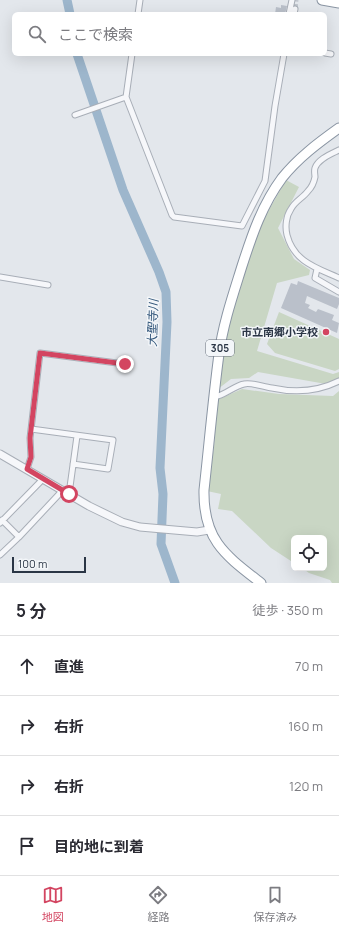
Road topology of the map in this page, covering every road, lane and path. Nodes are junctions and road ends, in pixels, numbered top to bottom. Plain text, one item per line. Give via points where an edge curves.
1 (140, 0) edge
2 (292, 0) edge
3 (322, 0) edge
4 (339, 3) edge
5 (138, 12) edge
6 (289, 12) edge
7 (132, 56) edge
8 (284, 56) edge
9 (126, 97) junction
10 (75, 115) dead end
11 (339, 128) edge
12 (339, 150) edge
13 (317, 269) junction
14 (0, 277) edge
15 (339, 278) edge
16 (48, 285) dead end
17 (339, 292) edge
18 (125, 364) dead end
19 (339, 381) edge
20 (215, 394) junction
21 (31, 429) junction
22 (77, 436) junction
23 (0, 454) edge
24 (73, 464) junction
25 (27, 469) junction
26 (43, 479) junction
27 (66, 492) junction
28 (1, 520) edge
29 (209, 530) junction
30 (19, 537) junction
31 (0, 555) edge
32 (261, 583) edge

1 - 5 street
2 - 6 street
3 - 4 highway
7 - 9 street
8 - 9 street via 265,181 242,226 172,215
9 - 10 street
11 - 20 highway, 305 via 290,169 274,190 257,222 226,320
12 - 13 street via 317,165 310,188 290,209 287,220 286,230 292,250
13 - 15 street
13 - 17 street via 315,278
14 - 16 street
18 - 21 street via 40,353
19 - 20 street via 329,387 298,391 244,384 222,395
20 - 29 highway, 305 via 204,490 204,512
21 - 22 street
21 - 25 street via 31,457
22 - 24 street
22 - 24 street via 113,440 108,469
23 - 25 street
24 - 27 street
25 - 26 street
26 - 27 street
26 - 28 street
27 - 29 street via 108,516 130,525 197,532
27 - 30 street
28 - 30 street
29 - 32 highway, 305 via 224,552
30 - 31 street

